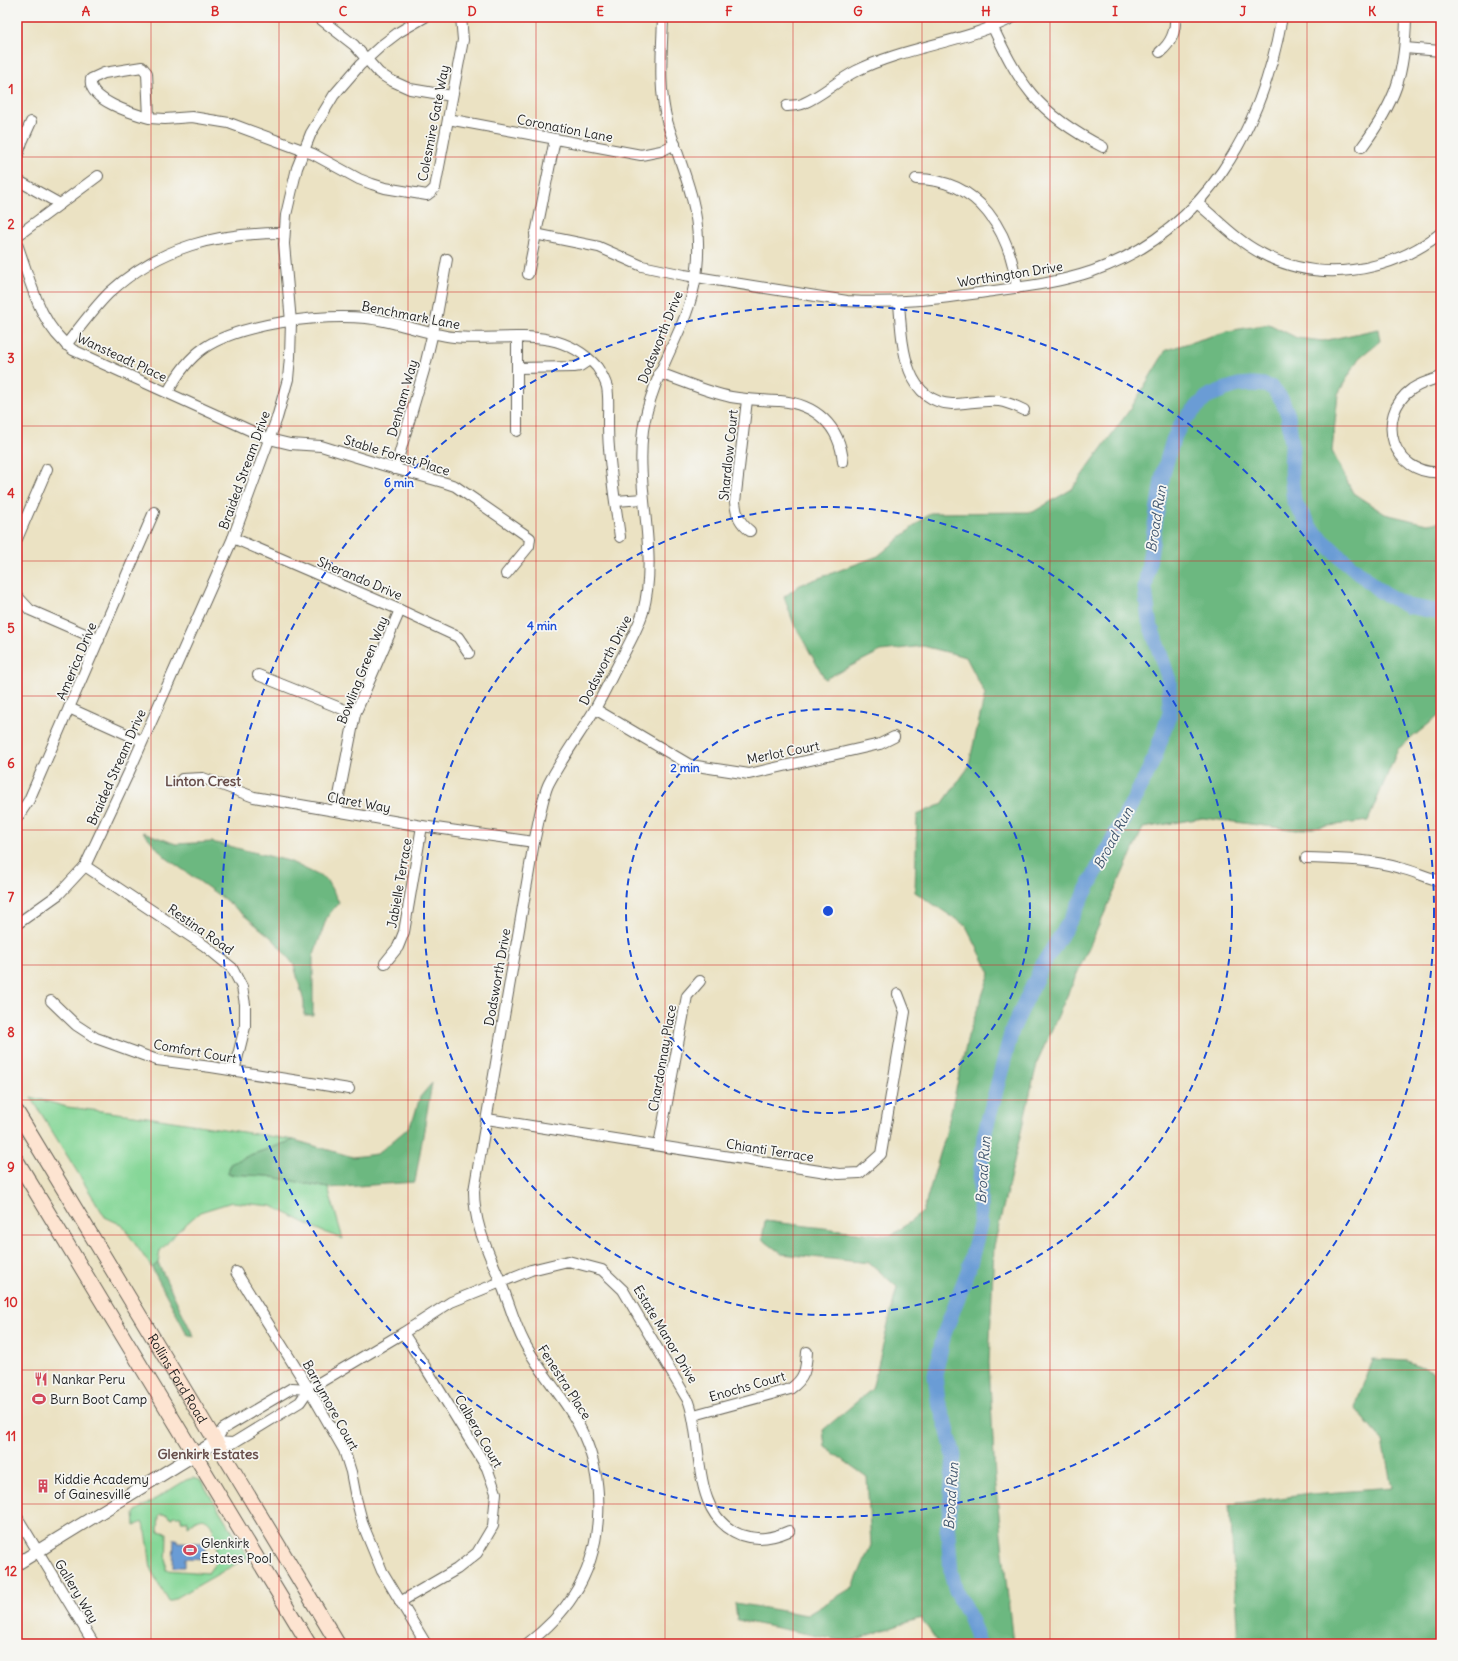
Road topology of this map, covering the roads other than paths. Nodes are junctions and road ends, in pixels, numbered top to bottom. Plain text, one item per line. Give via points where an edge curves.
1 (318, 17) edge
2 (425, 17) edge
3 (461, 17) edge
4 (663, 17) edge
5 (988, 17) edge
6 (1014, 17) edge
7 (1175, 17) edge
8 (1282, 17) edge
9 (1406, 17) edge
10 (993, 27) junction
11 (1404, 48) junction
12 (1441, 51) edge
13 (1160, 52) dead end
14 (366, 59) junction
15 (452, 96) junction
16 (786, 106) dead end
17 (150, 118) junction
18 (448, 119) junction
19 (31, 122) dead end
20 (555, 139) junction
21 (675, 144) junction
22 (1362, 147) dead end
23 (1103, 148) dead end
24 (303, 151) junction
25 (17, 157) edge
26 (98, 176) dead end
27 (916, 179) dead end
28 (17, 180) edge
29 (1198, 203) junction
30 (60, 204) junction
31 (284, 232) junction
32 (1441, 232) edge
33 (535, 234) junction
34 (17, 236) edge
35 (17, 244) edge
36 (447, 259) dead end
37 (528, 274) dead end
38 (696, 277) junction
39 (1017, 288) junction
40 (899, 303) junction
41 (291, 322) junction
42 (433, 333) junction
43 (517, 337) junction
44 (66, 345) junction
45 (589, 360) junction
46 (517, 368) junction
47 (659, 373) junction
48 (1441, 378) edge
49 (168, 392) junction
50 (747, 400) junction
51 (1024, 410) dead end
52 (517, 431) dead end
53 (270, 439) junction
54 (843, 462) dead end
55 (47, 469) dead end
56 (395, 469) junction
57 (1441, 472) edge
58 (643, 499) junction
59 (616, 501) junction
60 (154, 512) dead end
61 (750, 531) dead end
62 (620, 537) dead end
63 (233, 538) junction
64 (17, 539) edge
65 (506, 574) dead end
66 (17, 596) edge
67 (400, 610) junction
68 (99, 640) junction
69 (469, 653) dead end
70 (258, 675) dead end
71 (69, 708) junction
72 (595, 709) junction
73 (355, 714) junction
74 (894, 737) dead end
75 (142, 741) junction
76 (182, 778) dead end
77 (336, 811) junction
78 (17, 818) edge
79 (422, 826) junction
80 (534, 842) junction
81 (1306, 858) dead end
82 (85, 866) junction
83 (1441, 882) edge
84 (17, 924) edge
85 (385, 962) dead end
86 (700, 981) dead end
87 (898, 994) dead end
88 (51, 1001) dead end
89 (234, 1071) junction
90 (349, 1090) dead end
91 (17, 1112) edge
92 (486, 1119) junction
93 (660, 1145) junction
94 (17, 1161) edge
95 (236, 1272) dead end
96 (501, 1282) junction
97 (403, 1333) junction
98 (807, 1352) dead end
99 (309, 1388) junction
100 (694, 1415) junction
101 (216, 1442) junction
102 (194, 1454) junction
103 (17, 1517) edge
104 (788, 1530) dead end
105 (38, 1551) junction
106 (17, 1564) edge
107 (400, 1602) junction
108 (94, 1644) edge
109 (309, 1644) edge
110 (338, 1644) edge
111 (426, 1644) edge
112 (527, 1644) edge

1 - 14 street
2 - 14 street, Braided Stream Drive via 399,32
3 - 15 street, Colesmire Gate Way via 462,40
4 - 21 street, Dodsworth Drive via 662,85 667,121
5 - 10 street
6 - 10 street
7 - 13 street via 1174,32
8 - 29 street, Worthington Drive via 1267,80 1246,131 1221,174
9 - 11 street
10 - 16 street via 875,63 839,81 804,104
10 - 23 street via 1016,73 1037,102 1064,125
11 - 12 street
11 - 22 street via 1396,90 1380,122
14 - 15 street via 380,73 398,85
14 - 24 street, Braided Stream Drive via 321,113
15 - 18 street, Colesmire Gate Way
17 - 17 street via 147,73 142,67 104,73 92,79 90,84 93,90 106,100 133,114
17 - 24 street via 192,118 229,123
18 - 20 street, Coronation Lane
18 - 24 street, Colesmire Gate Way via 435,188 427,195 372,184
19 - 25 street
20 - 21 street, Coronation Lane via 641,155 661,151
20 - 33 street
21 - 38 street, Dodsworth Drive via 690,186 696,215
24 - 31 street, Braided Stream Drive via 289,198
26 - 30 street
27 - 39 street via 950,185 972,197 985,208 1001,229 1008,245
28 - 30 street
29 - 32 street via 1258,252 1289,265 1313,270 1340,271 1378,266 1407,255
29 - 39 street, Worthington Drive via 1167,229 1124,257 1092,271
30 - 34 street
31 - 41 street, Braided Stream Drive
31 - 44 street via 217,238 158,259 124,280 108,294
33 - 37 street
33 - 38 street, Worthington Drive via 599,247 642,266
35 - 44 street, Wansteadt Place via 43,315
36 - 42 street, Denham Way
38 - 40 street, Worthington Drive via 847,301
38 - 47 street, Dodsworth Drive via 683,323
39 - 40 street, Worthington Drive
40 - 51 street via 907,364 925,393 943,403 1003,401
41 - 42 street, Benchmark Lane via 340,317 367,318
41 - 49 street, Benchmark Lane via 250,329 212,343 191,358
41 - 53 street, Braided Stream Drive via 288,379
42 - 43 street, Benchmark Lane via 470,339
42 - 56 street, Denham Way
43 - 45 street, Benchmark Lane via 552,340 566,345
43 - 46 street
44 - 49 street, Wansteadt Place
45 - 46 street via 574,367
45 - 59 street, Benchmark Lane via 598,368 606,386 610,456
46 - 52 street
47 - 50 street via 717,394
47 - 58 street, Dodsworth Drive via 643,429
48 - 57 street via 1421,384 1403,397 1395,412 1392,433 1396,449 1408,463 1426,471
49 - 53 street, Wansteadt Place
50 - 54 street via 793,403 816,413 832,428 842,449
50 - 61 street, Shardlow Court via 735,502 738,518
53 - 56 street, Stable Forest Place via 322,446
53 - 63 street, Braided Stream Drive
55 - 64 street
56 - 65 street, Stable Forest Place via 455,486 527,535 531,542 529,546
58 - 59 street
58 - 72 street, Dodsworth Drive via 650,562 647,594 636,629
59 - 62 street, Benchmark Lane
60 - 68 street, America Drive
63 - 67 street, Sherando Drive
63 - 75 street, Braided Stream Drive
66 - 68 street via 30,610
67 - 69 street, Sherando Drive via 458,637
67 - 73 street, Bowling Green Way
68 - 71 street, America Drive
70 - 73 street
71 - 75 street
71 - 78 street, America Drive via 29,800
72 - 74 street, Merlot Court via 690,765 749,774 880,744
72 - 80 street, Dodsworth Drive via 548,785
73 - 77 street, Bowling Green Way
75 - 82 street, Braided Stream Drive
76 - 77 street, Claret Way via 203,778 254,797
77 - 79 street, Claret Way
79 - 80 street, Claret Way
79 - 85 street, Jabielle Terrace via 404,932 398,947
80 - 92 street, Dodsworth Drive
81 - 83 street via 1380,863
82 - 84 street, Braided Stream Drive via 58,894
82 - 89 street, Restina Road via 205,946 232,968 242,987 245,1004 245,1027
86 - 93 street, Chardonnay Place via 687,996
87 - 93 street, Chianti Terrace via 905,1012 881,1154 860,1173 839,1174
88 - 89 street, Comfort Court via 76,1025 96,1038 157,1060
89 - 90 street, Comfort Court
91 - 101 main road, Rollins Ford Road
92 - 93 street, Chianti Terrace
92 - 96 street, Dodsworth Drive via 474,1190 474,1208 484,1244
94 - 102 main road, Rollins Ford Road
95 - 99 street, Barrymore Court
96 - 97 street, Estate Manor Drive via 451,1302
96 - 100 street, Estate Manor Drive via 531,1270 568,1261 602,1270 623,1290 685,1392
96 - 112 street, Fenestra Place via 524,1342 569,1408 584,1436 595,1470 598,1492 593,1549 585,1572 574,1595 558,1617
97 - 99 street, Estate Manor Drive
97 - 107 street, Calbera Court via 487,1468 496,1493 493,1526 477,1553 457,1569
98 - 100 street, Enochs Court via 804,1374 790,1389
99 - 101 street, Estate Manor Drive via 300,1402 233,1442
99 - 101 street, Estate Manor Drive via 292,1388 223,1429
99 - 107 street, Barrymore Court via 344,1450 364,1525 382,1571
100 - 104 street, Estate Manor Drive via 703,1485 714,1513 724,1525 748,1537 760,1539 777,1536
101 - 102 street, Estate Manor Drive
101 - 110 main road, Rollins Ford Road
102 - 105 street, Estate Manor Drive
102 - 109 main road, Rollins Ford Road
103 - 105 street, Gallery Way
105 - 106 street, Estate Manor Drive
105 - 108 street, Gallery Way
107 - 111 street, Barrymore Court

